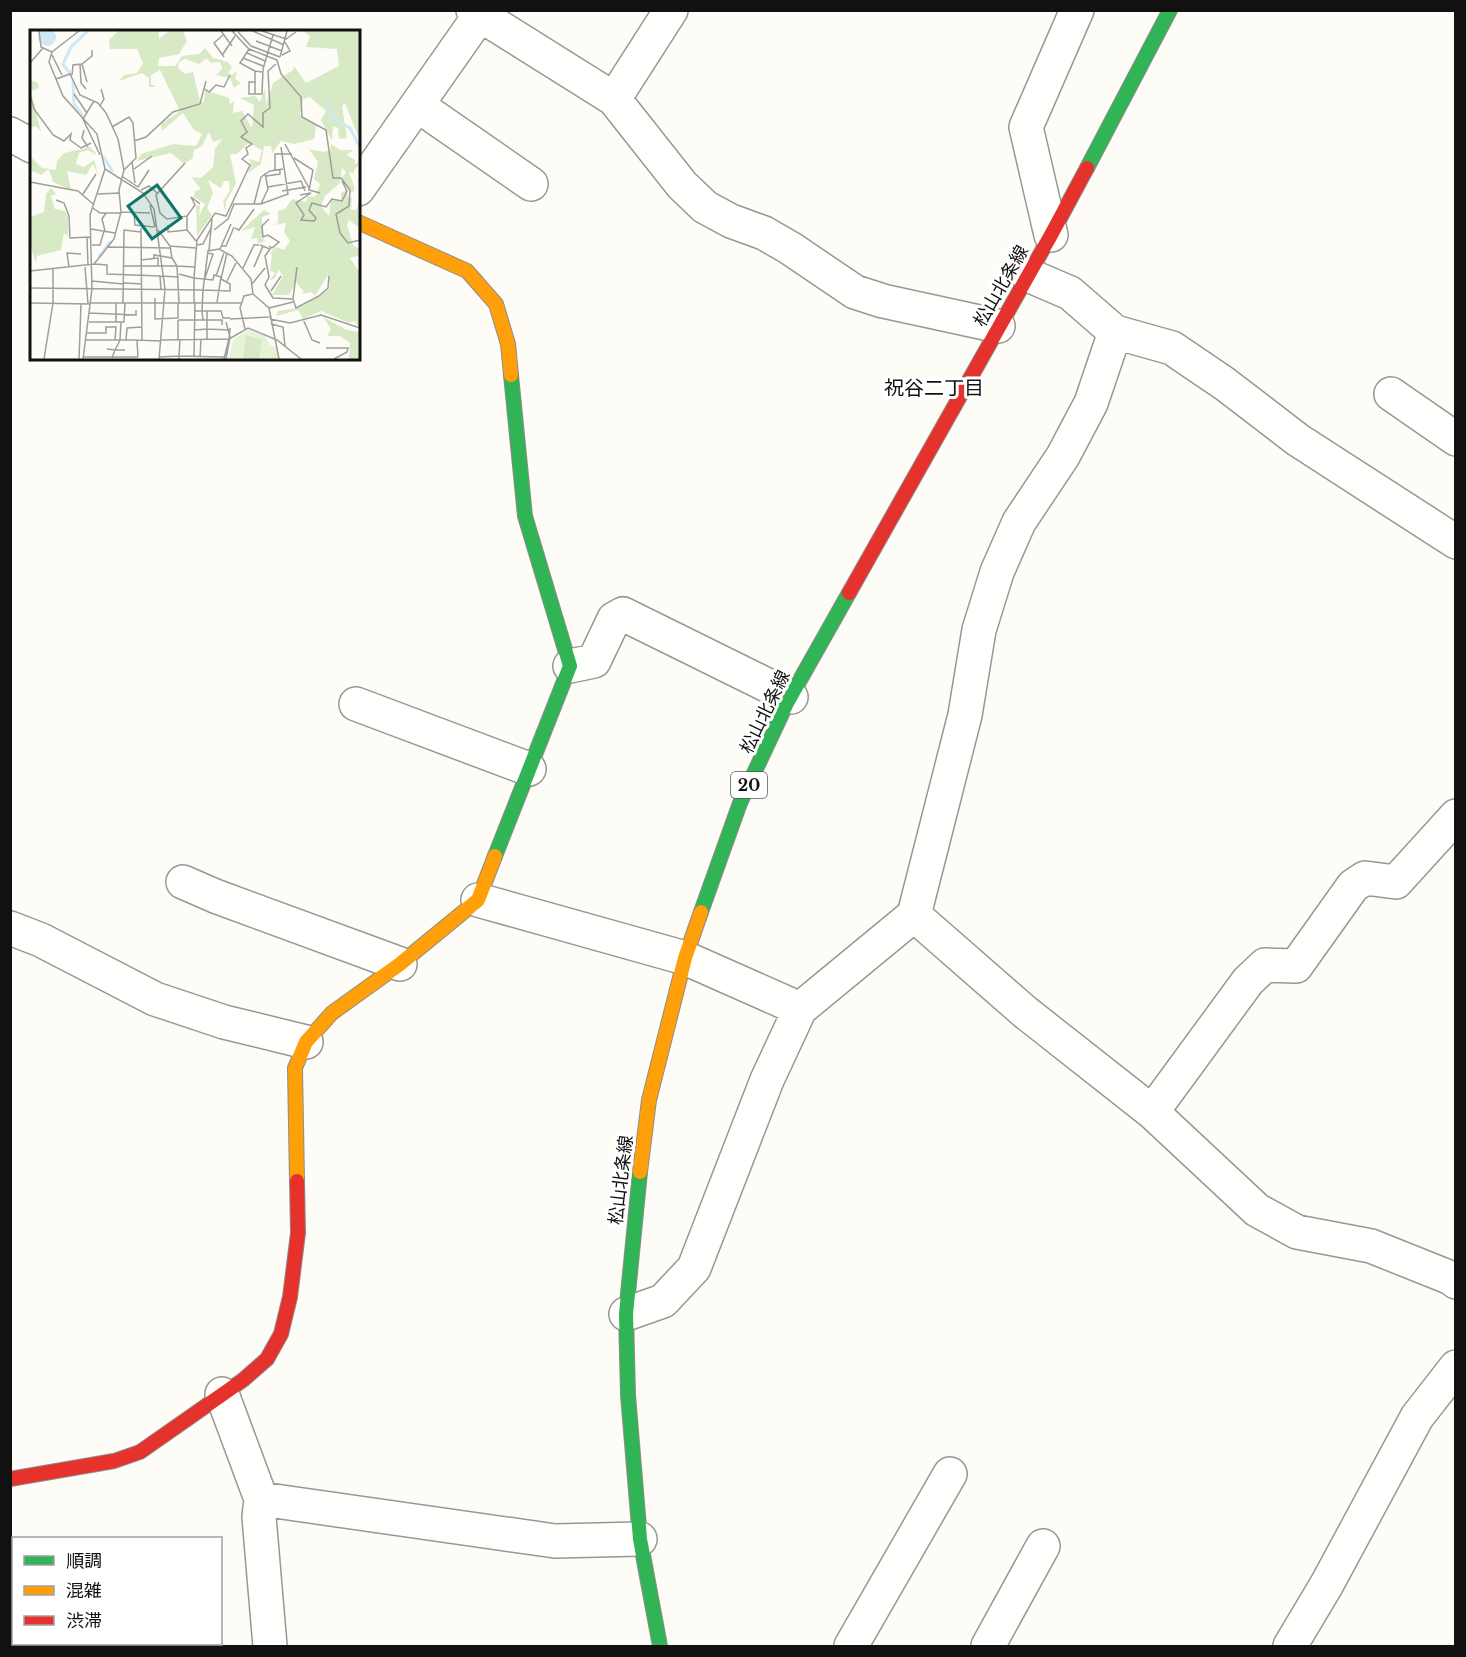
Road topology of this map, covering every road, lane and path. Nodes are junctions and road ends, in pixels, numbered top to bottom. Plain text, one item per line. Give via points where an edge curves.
1 (671, 10) edge
2 (1077, 10) edge
3 (1170, 10) edge
4 (477, 13) edge
5 (614, 99) junction
6 (417, 105) junction
7 (10, 134) edge
8 (30, 145) edge
9 (531, 184) dead end
10 (360, 186) edge
11 (360, 223) edge
12 (1051, 235) junction
13 (1029, 275) junction
14 (998, 326) junction
15 (1115, 332) junction
16 (1391, 394) dead end
17 (1455, 439) edge
18 (1455, 542) edge
19 (570, 666) junction
20 (791, 697) junction
21 (356, 704) dead end
22 (529, 770) junction
23 (1455, 816) edge
24 (183, 882) dead end
25 (478, 900) junction
26 (914, 915) junction
27 (10, 928) edge
28 (685, 958) junction
29 (400, 964) junction
30 (800, 1010) junction
31 (306, 1042) junction
32 (1152, 1112) junction
33 (1454, 1278) edge
34 (626, 1314) junction
35 (1455, 1367) edge
36 (222, 1394) junction
37 (950, 1474) dead end
38 (10, 1479) edge
39 (261, 1499) junction
40 (640, 1539) junction
41 (1043, 1546) dead end
42 (270, 1647) edge
43 (660, 1647) edge
44 (851, 1647) edge
45 (988, 1647) edge
46 (1290, 1647) edge

1 - 5 street
2 - 12 street via 1026,128
3 - 12 main road, 松山北条線 / 20
4 - 5 street
4 - 6 street
5 - 14 street via 682,185 705,207 764,233 855,292
6 - 9 street
6 - 10 street
7 - 8 street
11 - 19 main road via 467,272 496,304 508,344 525,516
12 - 13 main road, 松山北条線 / 20
13 - 14 main road, 松山北条線 / 20
13 - 15 street via 1070,293
14 - 20 main road, 松山北条線 / 20
15 - 18 street via 1172,348 1298,440
15 - 26 street via 1091,403 1063,456 1019,522 997,572 979,630 965,715
16 - 17 street
19 - 20 street via 594,661 614,619 623,614
19 - 22 main road
20 - 28 main road, 松山北条線 / 20 via 740,803
21 - 22 street
22 - 25 main road
23 - 32 street via 1396,882 1365,878 1353,886 1296,966 1265,965 1248,981
24 - 29 street
25 - 28 street
25 - 29 main road
26 - 30 street
26 - 32 street via 1025,1012
27 - 31 street via 155,999 224,1023
28 - 30 street
28 - 34 main road, 松山北条線 / 20 via 649,1100
29 - 31 main road via 332,1012
30 - 34 street via 767,1080 694,1268 663,1301
31 - 36 main road via 295,1068 298,1233 290,1297 281,1334 267,1359
32 - 33 street via 1257,1210 1297,1232 1371,1246
34 - 40 main road, 松山北条線 / 20 via 628,1395
35 - 46 street via 1417,1417
36 - 38 main road via 140,1452 114,1461
36 - 39 street
37 - 44 street
39 - 40 street via 555,1541
39 - 42 street via 259,1517
40 - 43 main road, 松山北条線 / 20
41 - 45 street

